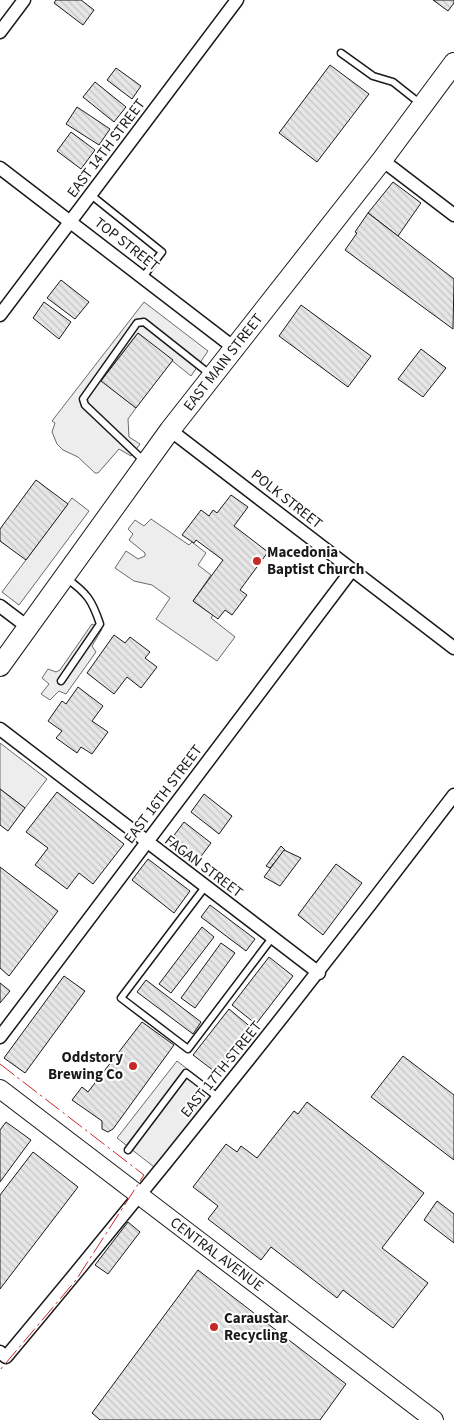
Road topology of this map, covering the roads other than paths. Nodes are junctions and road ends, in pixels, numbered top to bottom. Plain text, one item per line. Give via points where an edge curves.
1 (24, 0) edge
2 (237, 0) edge
3 (0, 32) edge
4 (341, 53) dead end
5 (454, 63) edge
6 (422, 105) junction
7 (382, 160) junction
8 (0, 168) edge
9 (91, 195) junction
10 (454, 214) edge
11 (71, 222) junction
12 (143, 277) junction
13 (0, 315) edge
14 (233, 347) junction
15 (211, 376) junction
16 (170, 430) junction
17 (146, 464) junction
18 (352, 570) junction
19 (65, 578) junction
20 (0, 606) edge
21 (29, 628) junction
22 (454, 648) edge
23 (0, 666) edge
24 (61, 681) dead end
25 (0, 729) edge
26 (454, 795) edge
27 (147, 843) junction
28 (205, 887) junction
29 (272, 938) junction
30 (319, 973) junction
31 (0, 1037) edge
32 (0, 1089) edge
33 (219, 1098) junction
34 (128, 1150) dead end
35 (141, 1196) junction
36 (3, 1354) edge
37 (434, 1420) edge

1 - 3 street
2 - 9 street, EAST 14TH STREET
4 - 6 lane via 373,76 393,82
5 - 6 main road, EAST MAIN STREET
6 - 7 main road, EAST MAIN STREET
7 - 10 street
7 - 14 main road, EAST MAIN STREET
8 - 11 street, TOP STREET
9 - 11 street, EAST 14TH STREET
9 - 12 lane via 162,252
11 - 12 street, TOP STREET
11 - 13 street, EAST 14TH STREET
12 - 14 street, TOP STREET
14 - 15 main road, EAST MAIN STREET
15 - 16 main road, EAST MAIN STREET
15 - 17 lane via 144,322 137,323 83,399 85,405
16 - 17 main road, EAST MAIN STREET
16 - 18 street, POLK STREET
17 - 19 main road, EAST MAIN STREET
18 - 22 street, POLK STREET
18 - 27 street, EAST 16TH STREET
19 - 21 main road, EAST MAIN STREET
19 - 24 lane via 86,593 100,624
20 - 21 street
21 - 23 main road, EAST MAIN STREET
25 - 27 street, FAGAN STREET
26 - 30 street, EAST 17TH STREET
27 - 28 street, FAGAN STREET
27 - 31 street, EAST 16TH STREET
28 - 29 street, FAGAN STREET
28 - 29 lane via 121,998 188,1049
29 - 30 street, FAGAN STREET
30 - 33 street, EAST 17TH STREET
32 - 35 main road, CENTRAL AVENUE
33 - 34 lane via 186,1073
33 - 35 street, EAST 17TH STREET
35 - 36 street, EAST 17TH STREET
35 - 37 main road, CENTRAL AVENUE

